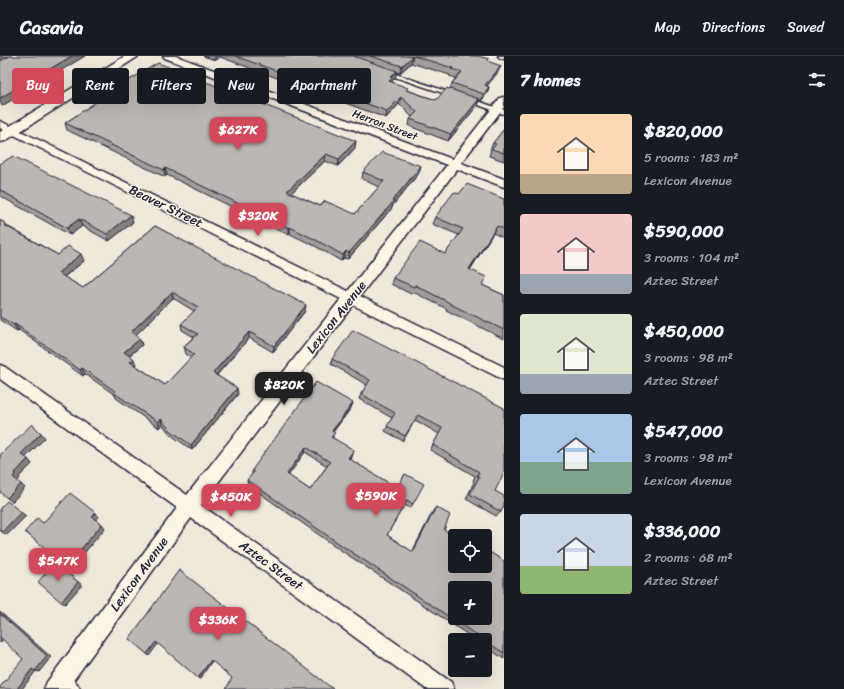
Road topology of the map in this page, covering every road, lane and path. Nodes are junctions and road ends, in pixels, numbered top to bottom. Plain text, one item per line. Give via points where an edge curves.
1 (133, 56) edge
2 (168, 56) edge
3 (376, 69) edge
4 (458, 96) edge
5 (466, 99) edge
6 (502, 107) edge
7 (0, 124) edge
8 (13, 130) junction
9 (0, 138) edge
10 (454, 164) junction
11 (504, 183) edge
12 (351, 297) junction
13 (0, 371) edge
14 (504, 374) edge
15 (189, 506) junction
16 (58, 683) edge
17 (74, 689) edge
18 (444, 689) edge

1 - 8 street
2 - 10 street, Herron Street
3 - 4 lane
5 - 6 lane
6 - 10 street, Lexicon Avenue
7 - 8 street, Beaver Street
8 - 9 street
8 - 12 street, Beaver Street
10 - 11 street, Herron Street
10 - 12 street, Lexicon Avenue
12 - 14 street, Beaver Street
12 - 15 street, Lexicon Avenue
13 - 15 street, Aztec Street
15 - 16 street, Lexicon Avenue
15 - 18 street, Aztec Street
16 - 17 lane

